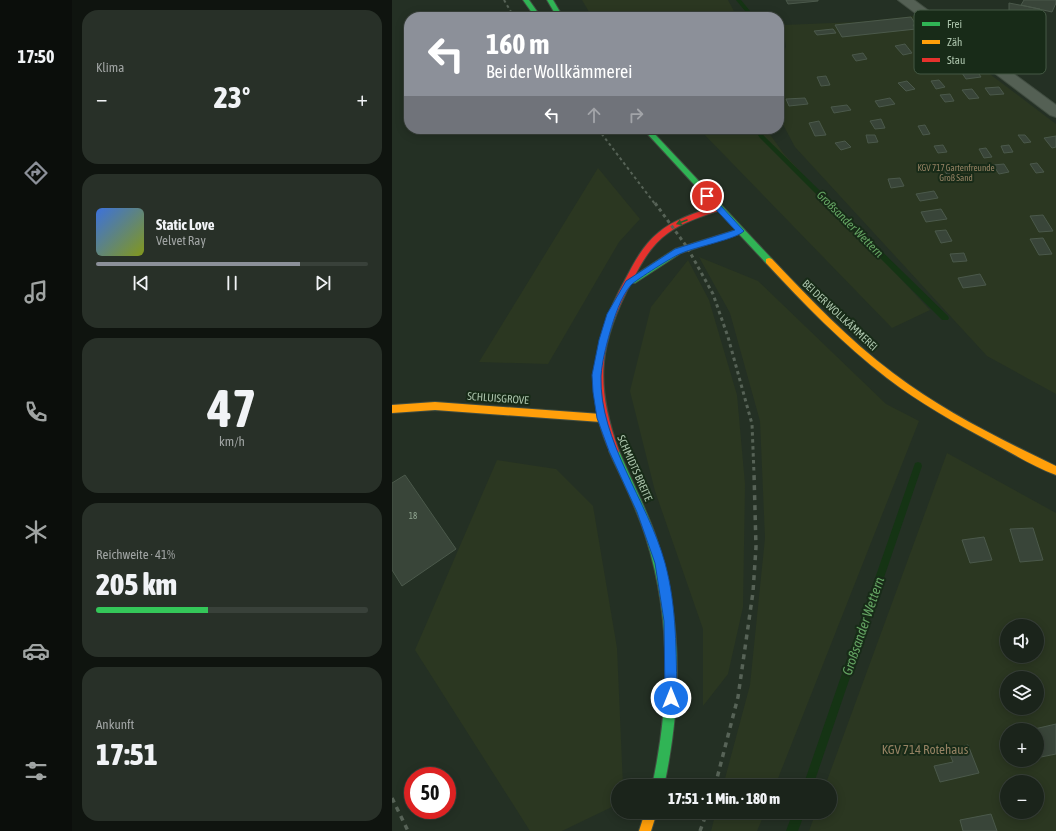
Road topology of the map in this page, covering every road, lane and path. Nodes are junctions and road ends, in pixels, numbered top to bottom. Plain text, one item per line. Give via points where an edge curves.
1 (526, 0) edge
2 (550, 0) edge
3 (905, 0) edge
4 (918, 10) edge
5 (534, 12) edge
6 (557, 12) edge
7 (1005, 74) edge
8 (1056, 112) edge
9 (651, 134) edge
10 (718, 208) junction
11 (740, 231) junction
12 (628, 283) junction
13 (392, 409) edge
14 (601, 418) junction
15 (1056, 471) edge
16 (659, 779) edge
17 (649, 819) edge
18 (645, 831) edge

1 - 5 main road
2 - 6 main road
3 - 4 street
7 - 8 street
9 - 10 main road, BEI DER WOLLKÄMMEREI
10 - 11 main road, BEI DER WOLLKÄMMEREI
10 -> 12 main road, SCHMIDTS BREITE via 672,226 659,234
11 - 12 main road, SCHMIDTS BREITE via 678,251
11 - 15 main road, BEI DER WOLLKÄMMEREI via 809,304 874,363 973,429
12 - 14 main road, SCHMIDTS BREITE via 611,314 600,355 597,392
13 - 14 main road, SCHLUISGROVE via 442,406
14 - 16 main road, SCHMIDTS BREITE via 613,451 642,511 660,563 670,621 671,706
17 - 18 main road

